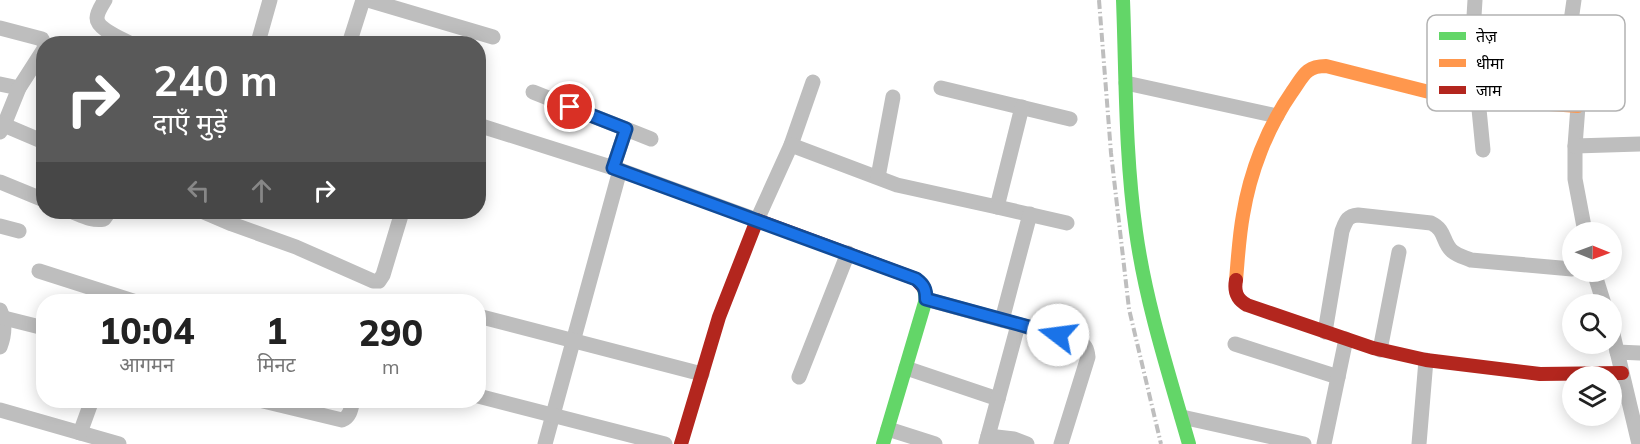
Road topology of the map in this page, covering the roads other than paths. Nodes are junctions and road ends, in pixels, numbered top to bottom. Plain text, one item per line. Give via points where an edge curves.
1 (105, 0) edge
2 (270, 0) edge
3 (363, 0) edge
4 (368, 0) edge
5 (1123, 0) edge
6 (1474, 0) edge
7 (1574, 0) edge
8 (1474, 15) edge
9 (1572, 15) edge
10 (0, 28) edge
11 (36, 36) edge
12 (117, 36) edge
13 (260, 36) edge
14 (352, 36) edge
15 (493, 37) dead end
16 (36, 61) edge
17 (813, 82) dead end
18 (1126, 83) junction
19 (0, 84) edge
20 (19, 88) junction
21 (941, 88) dead end
22 (533, 92) dead end
23 (1427, 92) edge
24 (893, 96) dead end
25 (1022, 107) junction
26 (1476, 111) edge
27 (1578, 111) edge
28 (1277, 116) junction
29 (1070, 119) dead end
30 (2, 128) edge
31 (486, 128) edge
32 (626, 129) junction
33 (36, 139) edge
34 (651, 139) dead end
35 (1640, 144) edge
36 (791, 146) junction
37 (1575, 146) junction
38 (1483, 150) dead end
39 (616, 169) junction
40 (878, 177) junction
41 (0, 182) edge
42 (36, 197) edge
43 (997, 207) junction
44 (1030, 214) junction
45 (220, 219) edge
46 (400, 219) edge
47 (757, 220) junction
48 (1583, 222) edge
49 (1067, 223) dead end
50 (0, 226) edge
51 (19, 231) dead end
52 (1399, 252) dead end
53 (848, 254) junction
54 (1562, 268) edge
55 (39, 271) dead end
56 (109, 294) edge
57 (926, 299) junction
58 (2, 314) edge
59 (486, 318) edge
60 (1002, 320) junction
61 (36, 325) edge
62 (1018, 325) junction
63 (1325, 332) junction
64 (1346, 339) junction
65 (573, 340) junction
66 (1234, 344) dead end
67 (0, 347) edge
68 (1380, 350) junction
69 (1622, 352) edge
70 (1640, 353) edge
71 (1426, 360) junction
72 (906, 368) junction
73 (1622, 373) edge
74 (702, 374) junction
75 (1562, 374) edge
76 (1338, 376) junction
77 (799, 377) dead end
78 (486, 398) edge
79 (998, 399) junction
80 (89, 408) edge
81 (292, 408) edge
82 (352, 408) edge
83 (0, 410) edge
84 (553, 415) junction
85 (1182, 417) junction
86 (80, 433) junction
87 (885, 437) edge
88 (987, 440) edge
89 (119, 444) edge
90 (545, 444) edge
91 (665, 444) edge
92 (681, 444) edge
93 (935, 444) edge
94 (1027, 444) edge
95 (1061, 444) edge
96 (1189, 444) edge
97 (1304, 444) edge
98 (1324, 444) edge
99 (1419, 444) edge
100 (1639, 444) edge

1 - 12 street via 98,23
2 - 13 street
3 - 14 street
4 - 15 street
5 - 18 street
6 - 8 street
7 - 9 street
10 - 11 street
16 - 20 street
17 - 36 street
18 - 28 street
18 - 85 street via 1136,233 1150,308
19 - 20 street
20 - 30 street
21 - 25 street
22 - 32 street
23 - 28 street via 1314,66
24 - 40 street
25 - 29 street
25 - 43 street
26 - 38 street
27 - 37 street
28 - 63 street via 1244,208 1235,295 1247,305
30 - 33 street
31 - 39 street
32 - 34 street
32 - 39 street
35 - 37 street
36 - 40 street
36 - 47 street
37 - 48 street via 1575,180
39 - 47 street
39 - 65 street
40 - 43 street via 907,188
41 - 42 street
43 - 44 street
44 - 49 street
44 - 60 street
45 - 46 street via 373,281 379,281 383,275
47 - 53 street
47 - 74 street via 719,317
50 - 51 street
52 - 68 street
53 - 57 street via 916,279 923,284
53 - 77 street
54 - 63 street via 1471,260 1450,249 1442,231 1431,223 1350,216 1342,231
55 - 56 street
57 - 60 street
57 - 72 street
58 - 61 street
58 - 67 street via 5,330
59 - 65 street
60 - 62 street
62 - 79 street
62 - 95 street via 1078,341 1088,350
63 - 64 street
64 - 68 street
64 - 76 street
65 - 74 street
65 - 84 street
66 - 76 street
68 - 71 street
69 - 70 street
71 - 75 street
71 - 99 street
72 - 79 street
72 - 87 street
73 - 100 street
74 - 92 street
76 - 98 street
78 - 84 street
79 - 88 street
80 - 86 street
81 - 82 street via 342,420
83 - 86 street
84 - 90 street
84 - 91 street
85 - 96 street
85 - 97 street
86 - 89 street
87 - 93 street
88 - 94 street via 1014,439

